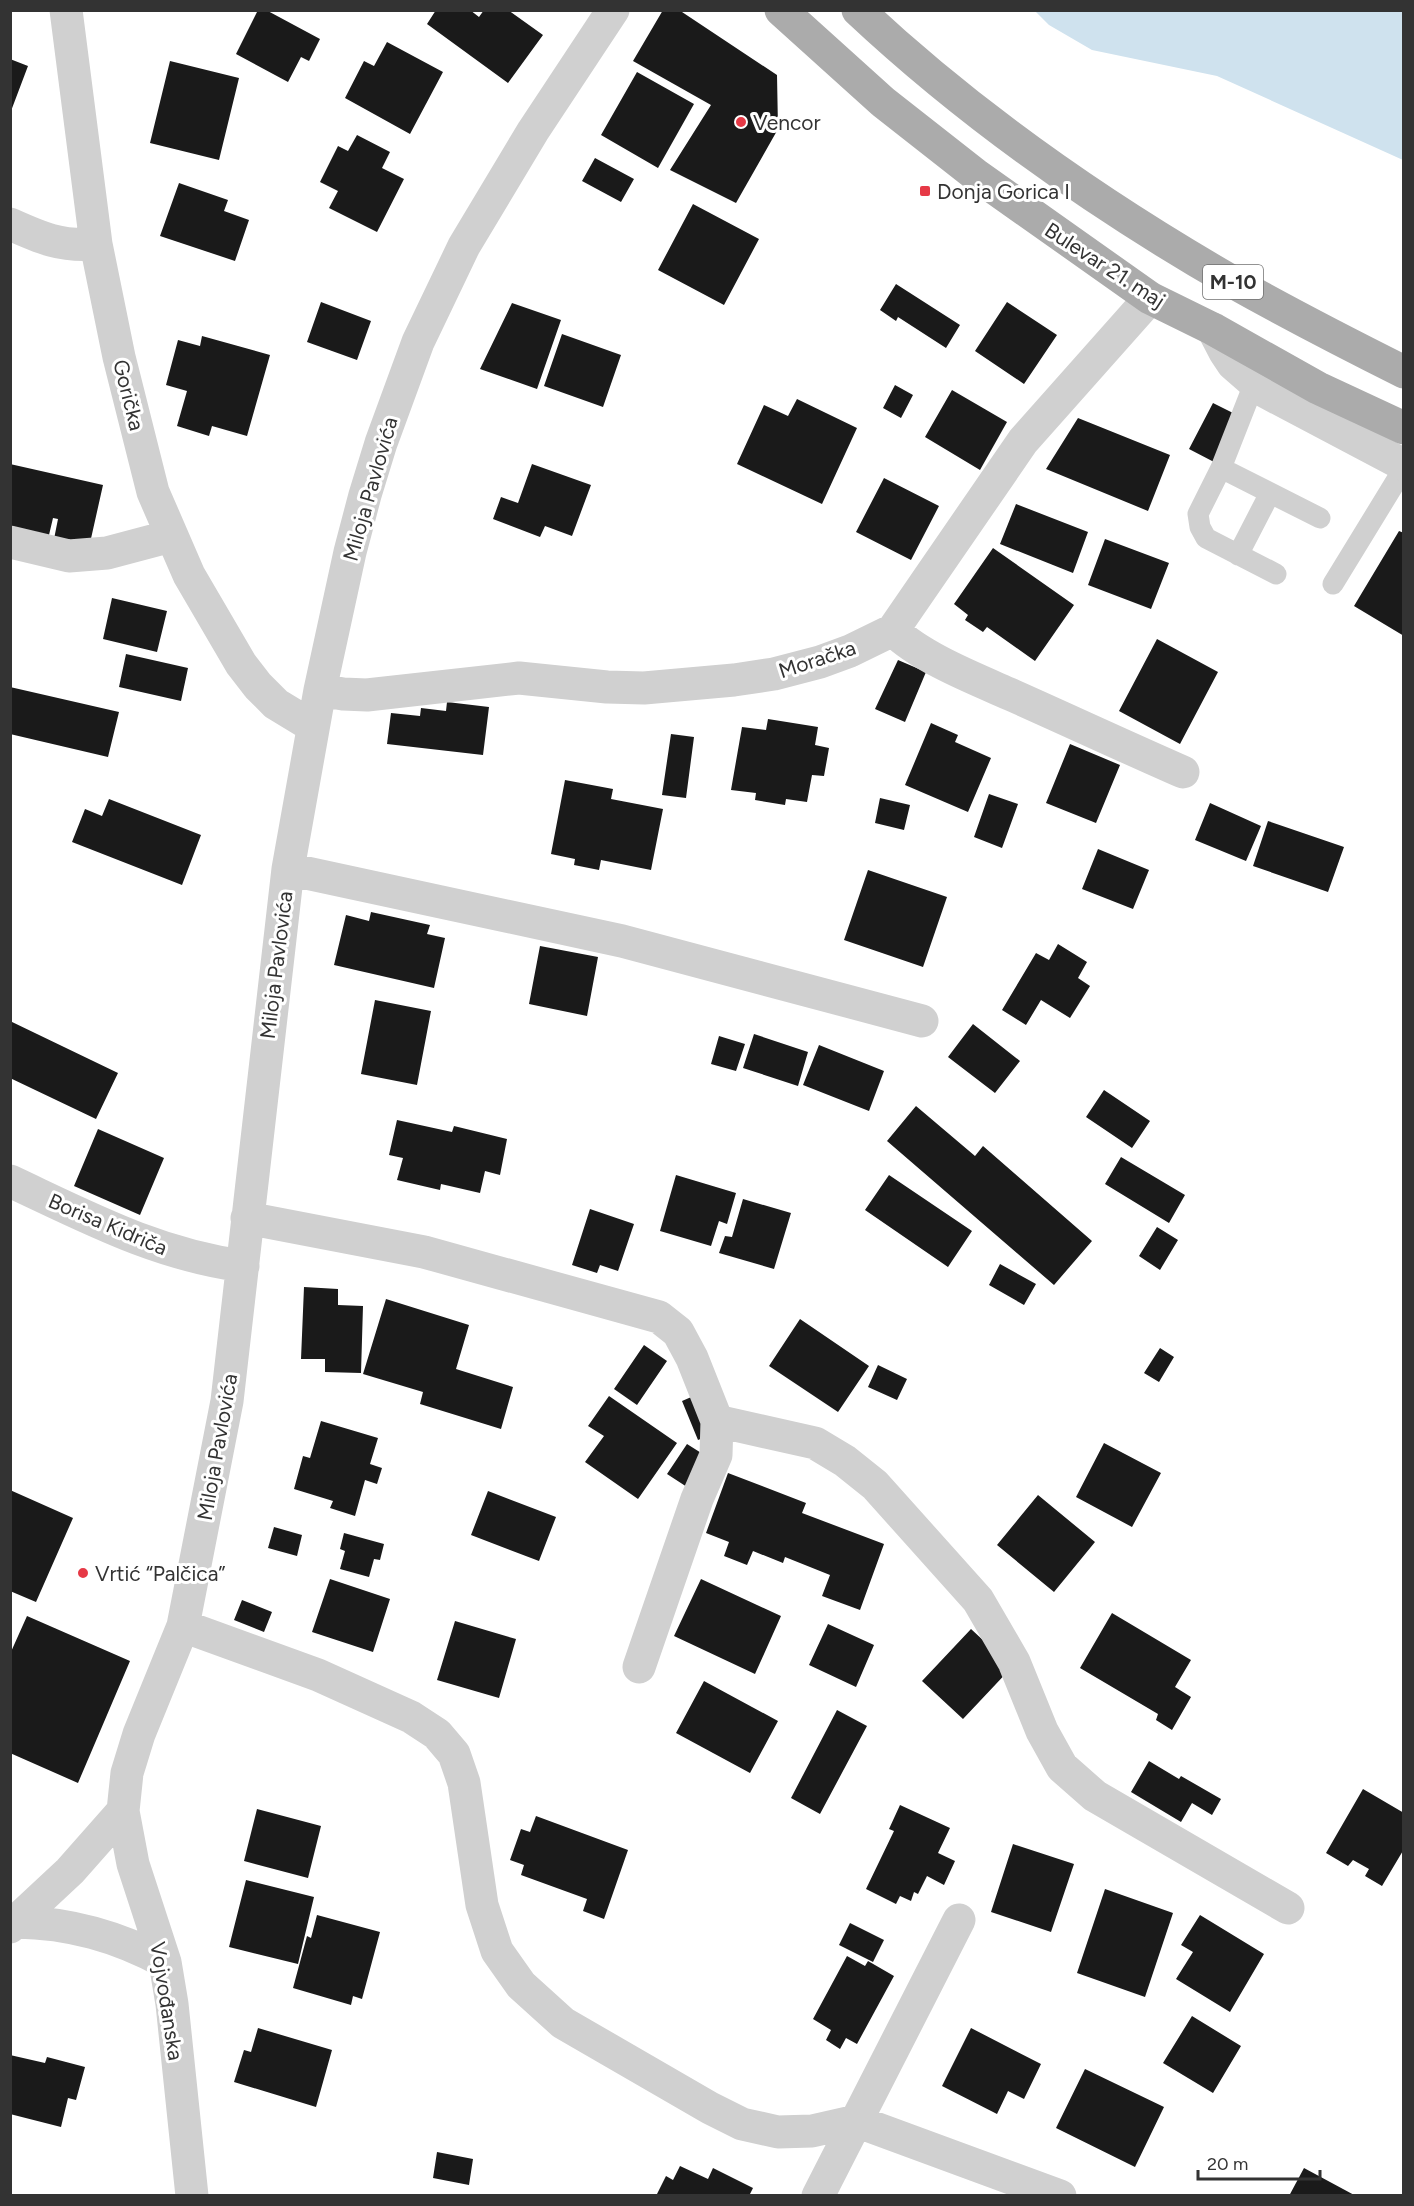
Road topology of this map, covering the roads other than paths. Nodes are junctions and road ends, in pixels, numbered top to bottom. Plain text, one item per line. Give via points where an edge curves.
1 (66, 10) edge
2 (613, 10) edge
3 (781, 10) edge
4 (858, 10) edge
5 (10, 224) edge
6 (96, 244) junction
7 (1150, 298) junction
8 (1213, 329) junction
9 (1404, 372) edge
10 (1254, 384) junction
11 (1404, 428) edge
12 (1404, 466) edge
13 (1221, 468) junction
14 (1270, 493) junction
15 (1320, 518) dead end
16 (171, 536) junction
17 (10, 542) edge
18 (1238, 555) junction
19 (1276, 574) dead end
20 (1333, 584) dead end
21 (893, 630) junction
22 (320, 690) junction
23 (314, 724) junction
24 (1183, 772) dead end
25 (288, 869) junction
26 (922, 1021) dead end
27 (10, 1181) edge
28 (247, 1218) junction
29 (243, 1266) junction
30 (717, 1421) junction
31 (183, 1626) junction
32 (639, 1666) dead end
33 (123, 1812) junction
34 (1288, 1908) dead end
35 (959, 1920) dead end
36 (13, 1924) edge
37 (165, 1962) junction
38 (856, 2121) junction
39 (192, 2196) edge
40 (818, 2196) edge
41 (1060, 2196) edge

1 - 6 street, Gorička
2 - 22 street, Miloja Pavlovića via 533,131 464,246 418,342 365,495
3 - 7 main road, Bulevar 21. maj / M-10 via 883,102 966,168
4 - 9 main road, M-10 via 1005,132 1120,213 1232,281
5 - 6 street via 61,244
6 - 16 street, Gorička via 153,492
7 - 8 main road, Bulevar 21. maj / M-10
7 - 21 street, Moračka via 1023,441
8 - 10 street via 1225,352
8 - 11 main road, Bulevar 21. maj / M-10 via 1318,388
10 - 12 street
10 - 13 lane
12 - 20 lane
13 - 14 lane
13 - 18 lane via 1198,514 1200,527 1206,538
14 - 15 lane
14 - 18 lane
16 - 17 street via 107,553 69,556
16 - 23 street, Gorička via 189,575 258,686 276,704
18 - 19 lane
21 - 22 street, Moračka via 820,662 734,680 644,688 519,678 367,695
21 - 24 street via 923,652 979,681
22 - 23 street, Miloja Pavlovića
23 - 25 street, Miloja Pavlovića
25 - 26 street via 622,941
25 - 28 street, Miloja Pavlovića
27 - 29 street, Borisa Kidriča via 140,1241 193,1257
28 - 29 street, Miloja Pavlovića
28 - 30 street via 424,1252 659,1317 678,1332
29 - 31 street, Miloja Pavlovića via 227,1401
30 - 32 street via 716,1455
30 - 34 street via 815,1443 875,1485 978,1600 1014,1662 1042,1731 1062,1767 1095,1796
31 - 33 street, Miloja Pavlovića via 139,1734 127,1773
31 - 38 street via 318,1675 411,1716 437,1734 454,1754 464,1783 482,1905 497,1951 521,1985 562,2023 742,2124 778,2132 812,2131
33 - 36 street via 70,1871
33 - 37 street, Vojvođanska via 133,1864
35 - 38 street
36 - 37 street via 41,1922 88,1930 131,1944
37 - 39 street, Vojvođanska
38 - 40 street
38 - 41 street

